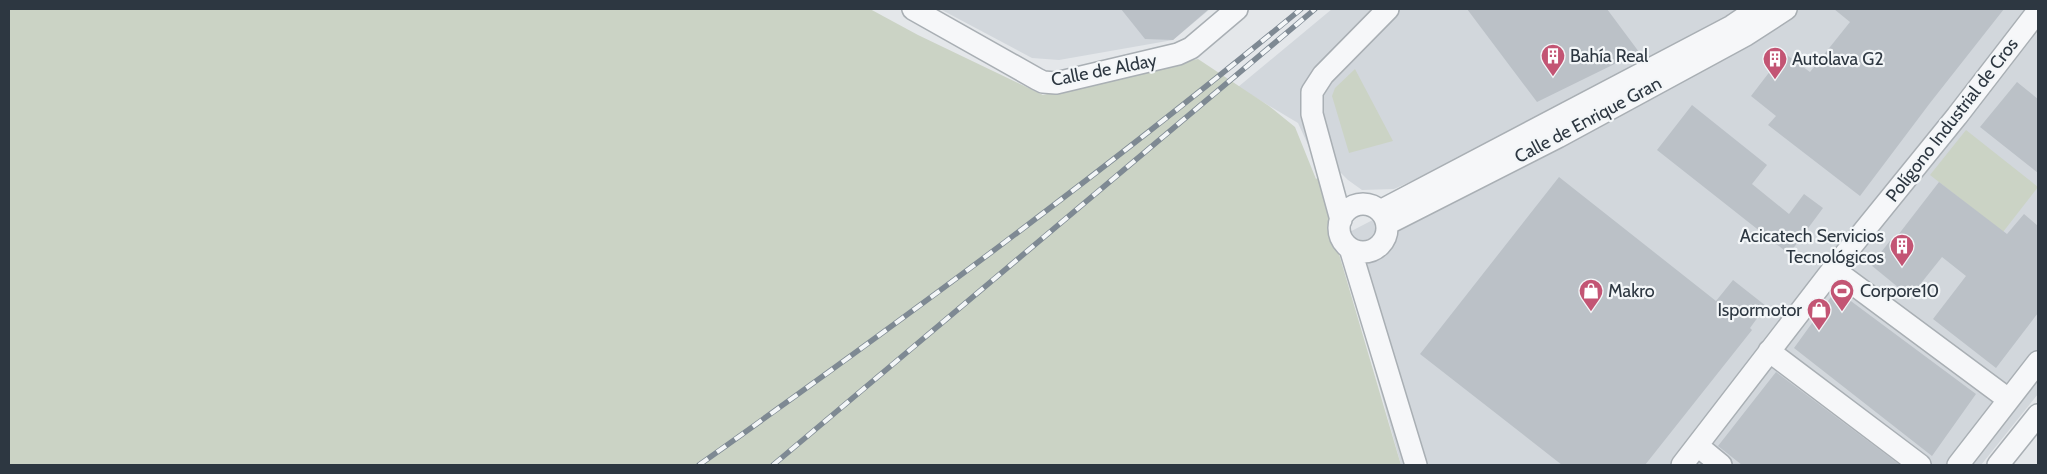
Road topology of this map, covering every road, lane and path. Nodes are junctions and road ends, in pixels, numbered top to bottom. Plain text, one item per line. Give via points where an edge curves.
1 (913, 9) edge
2 (1237, 9) edge
3 (1388, 9) edge
4 (1757, 9) edge
5 (1786, 9) edge
6 (2038, 12) edge
7 (1329, 171) junction
8 (1358, 205) junction
9 (1383, 217) junction
10 (1341, 220) junction
11 (1350, 248) junction
12 (1373, 250) junction
13 (1833, 268) junction
14 (1365, 295) junction
15 (1769, 351) junction
16 (2038, 362) edge
17 (2008, 399) junction
18 (2038, 415) edge
19 (1698, 446) junction
20 (1416, 465) edge
21 (1682, 465) edge
22 (1722, 465) edge
23 (1920, 465) edge
24 (1958, 465) edge
25 (1998, 465) edge

1 - 2 street, Calle de Alday via 1037,79 1056,83 1178,54 1191,48
3 - 7 street via 1323,75 1312,92 1312,114
4 - 9 street, Calle de Enrique Gran via 1732,26
5 - 9 street, Calle de Enrique Gran via 1746,36 1550,141
6 - 13 street, Polígono Industrial de Cros via 1957,116 1856,226
7 - 8 street
7 - 10 street
8 - 9 street via 1366,204
8 - 10 street via 1350,207
9 - 12 street via 1387,232 1384,240
10 - 11 street via 1341,235
11 - 12 street via 1365,252
11 - 14 street
12 - 14 street via 1366,269
13 - 15 street, Polígono Industrial de Cros
13 - 17 street
14 - 20 street
15 - 19 street, Polígono Industrial de Cros
15 - 23 street
16 - 17 street
17 - 24 street
18 - 25 street
19 - 21 street, Polígono Industrial de Cros
19 - 22 street

